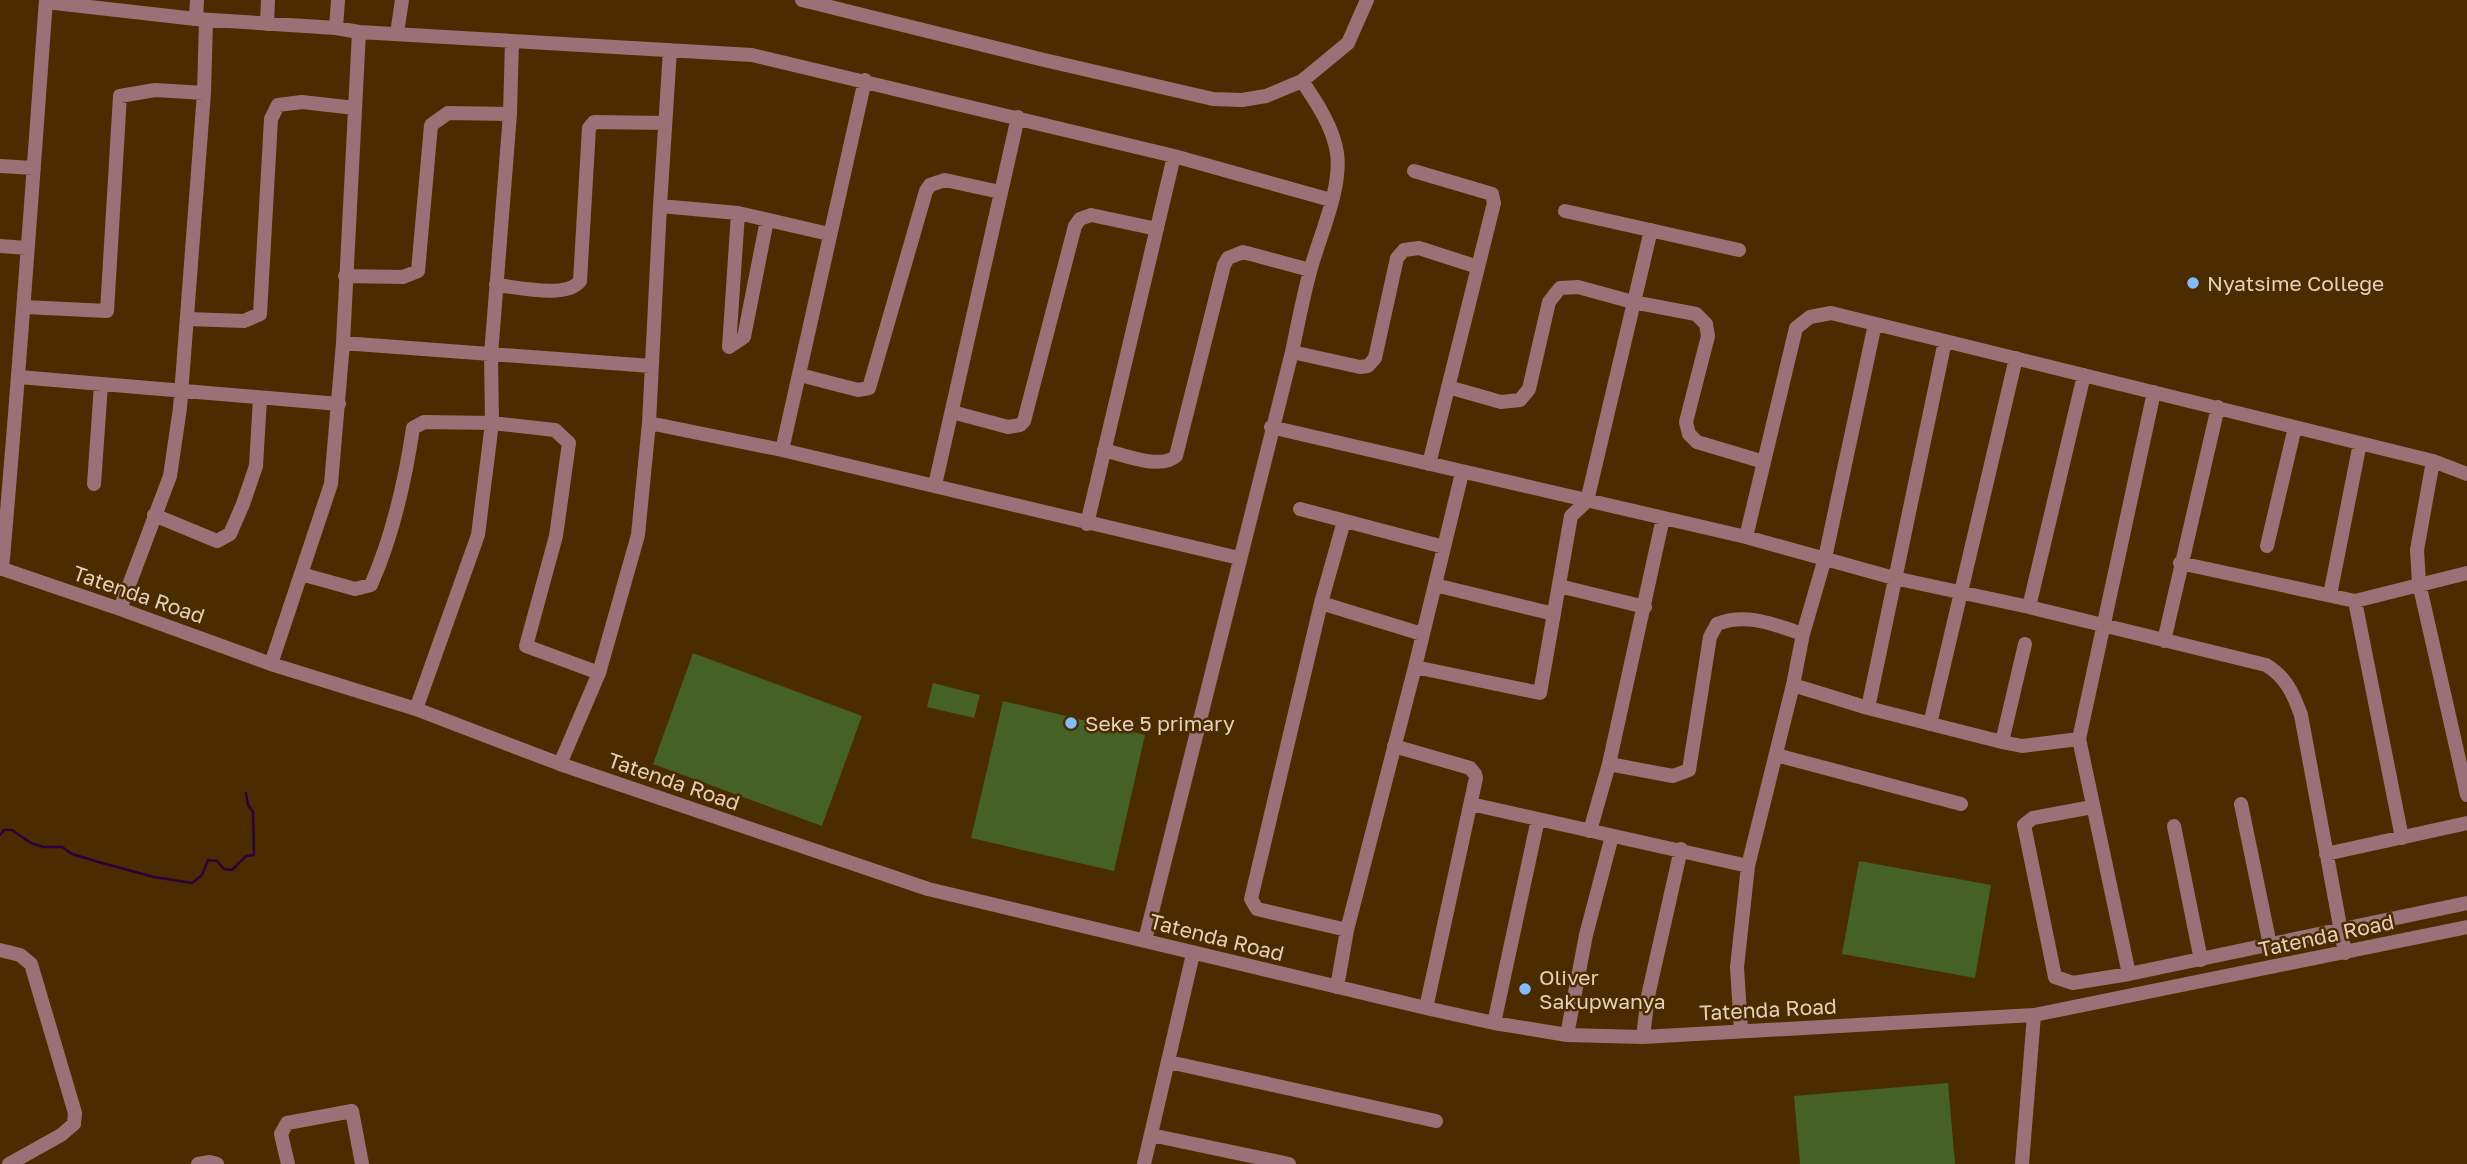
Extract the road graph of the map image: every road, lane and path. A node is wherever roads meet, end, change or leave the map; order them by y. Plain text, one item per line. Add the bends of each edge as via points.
1 (197, 0) edge
2 (268, 0) edge
3 (338, 0) edge
4 (402, 0) edge
5 (802, 0) edge
6 (1367, 0) edge
7 (46, 1) edge
8 (124, 6) edge
9 (201, 19) junction
10 (267, 24) junction
11 (336, 29) junction
12 (359, 33) junction
13 (397, 33) junction
14 (512, 41) junction
15 (670, 50) junction
16 (865, 80) junction
17 (1302, 82) junction
18 (204, 93) junction
19 (355, 108) junction
20 (510, 114) junction
21 (1018, 117) junction
22 (664, 123) junction
23 (1174, 156) junction
24 (0, 166) edge
25 (34, 167) junction
26 (1414, 171) dead end
27 (1000, 192) junction
28 (1331, 200) junction
29 (660, 206) junction
30 (1565, 211) dead end
31 (738, 213) junction
32 (767, 220) junction
33 (1157, 229) junction
34 (1651, 230) junction
35 (829, 234) junction
36 (0, 246) edge
37 (27, 248) junction
38 (1739, 250) dead end
39 (1478, 267) junction
40 (1310, 270) junction
41 (345, 276) junction
42 (496, 285) junction
43 (1633, 302) junction
44 (25, 307) junction
45 (188, 318) junction
46 (1875, 324) junction
47 (1945, 341) junction
48 (343, 342) junction
49 (1292, 352) junction
50 (491, 355) junction
51 (2016, 358) junction
52 (651, 366) junction
53 (800, 375) junction
54 (2084, 375) junction
55 (19, 377) junction
56 (101, 385) junction
57 (1448, 387) junction
58 (181, 390) junction
59 (2154, 393) junction
60 (260, 398) junction
61 (339, 404) junction
62 (2218, 407) junction
63 (952, 412) junction
64 (492, 423) junction
65 (649, 424) junction
66 (1272, 427) junction
67 (2295, 427) junction
68 (2360, 443) junction
69 (782, 450) junction
70 (1104, 450) junction
71 (2432, 461) junction
72 (1764, 463) junction
73 (1429, 464) junction
74 (1462, 472) junction
75 (2467, 474) edge
76 (93, 484) dead end
77 (935, 485) junction
78 (1587, 500) junction
79 (1300, 509) dead end
80 (154, 515) junction
81 (1663, 518) junction
82 (1344, 521) junction
83 (1087, 524) junction
84 (1746, 537) junction
85 (2267, 546) dead end
86 (1444, 547) junction
87 (1239, 558) junction
88 (1825, 558) junction
89 (2180, 563) junction
90 (1, 569) edge
91 (2467, 572) edge
92 (301, 573) junction
93 (1894, 578) junction
94 (2419, 583) junction
95 (1435, 585) junction
96 (1559, 586) junction
97 (1960, 593) junction
98 (2330, 595) junction
99 (2355, 601) junction
100 (1321, 603) junction
101 (1645, 607) junction
102 (2029, 607) junction
103 (120, 609) junction
104 (1554, 614) junction
105 (2103, 626) junction
106 (1422, 634) junction
107 (1803, 634) junction
108 (2164, 641) junction
109 (2025, 644) dead end
110 (271, 664) junction
111 (1415, 667) junction
112 (599, 673) junction
113 (1793, 685) junction
114 (1868, 708) junction
115 (416, 709) junction
116 (1930, 724) junction
117 (2079, 739) junction
118 (2002, 742) junction
119 (1394, 746) junction
120 (1776, 755) junction
121 (560, 764) junction
122 (1609, 764) junction
123 (2467, 796) edge
124 (1471, 804) junction
125 (1961, 804) dead end
126 (2241, 804) dead end
127 (2092, 807) junction
128 (1538, 819) junction
129 (2467, 823) edge
130 (2174, 827) dead end
131 (1590, 831) junction
132 (1612, 836) junction
133 (2402, 838) junction
134 (1681, 849) junction
135 (2326, 854) junction
136 (1748, 866) junction
137 (2467, 903) edge
138 (2467, 927) edge
139 (1347, 930) junction
140 (2341, 930) junction
141 (1145, 940) junction
142 (2270, 945) junction
143 (0, 950) edge
144 (2345, 953) junction
145 (1193, 954) junction
146 (2200, 960) junction
147 (2129, 974) junction
148 (1338, 987) junction
149 (1426, 1008) junction
150 (2035, 1015) junction
151 (1494, 1023) junction
152 (1741, 1031) junction
153 (1567, 1035) junction
154 (1643, 1038) junction
155 (1169, 1062) junction
156 (1436, 1121) dead end
157 (1151, 1135) junction
158 (9, 1164) edge
159 (198, 1164) edge
160 (217, 1164) edge
161 (288, 1164) edge
162 (362, 1164) edge
163 (1144, 1164) edge
164 (1289, 1164) edge
165 (2022, 1164) edge

1 - 9 street
2 - 10 street
3 - 11 street
4 - 13 street
5 - 17 street via 1213,99 1266,96
6 - 17 street via 1348,43
7 - 8 street
7 - 25 street
8 - 9 street
9 - 10 street
9 - 18 street
10 - 11 street
11 - 12 street
12 - 13 street
12 - 19 street
13 - 14 street
14 - 15 street
14 - 20 street
15 - 16 street via 752,55
15 - 22 street
16 - 21 street
16 - 35 street
17 - 28 street via 1319,106 1337,154
18 - 44 street via 155,90 120,96 107,311
18 - 45 street
19 - 41 street
19 - 45 street via 302,102 278,105 271,119 260,314 244,321
20 - 41 street via 448,113 431,125 418,271 402,277
20 - 42 street
21 - 23 street
21 - 27 street
22 - 29 street
22 - 42 street via 594,122 589,128 576,287 560,291
23 - 28 street
23 - 33 street
24 - 25 street
25 - 37 street
26 - 39 street via 1492,194 1494,203
27 - 53 street via 945,180 930,184 869,388 858,390
27 - 63 street
28 - 40 street
29 - 31 street
29 - 52 street
30 - 34 street
31 - 32 street
31 - 32 street via 729,347 744,337
32 - 35 street
33 - 63 street via 1091,215 1080,219 1074,226 1024,421 1008,427
33 - 70 street
34 - 38 street
34 - 43 street
35 - 53 street
36 - 37 street
37 - 44 street
39 - 49 street via 1419,248 1404,250 1397,258 1376,358 1368,366
39 - 57 street
40 - 49 street
40 - 70 street via 1243,252 1228,258 1176,456 1159,463
41 - 48 street
42 - 50 street
43 - 57 street via 1578,287 1560,288 1549,302 1529,389 1520,400 1501,402
43 - 72 street via 1696,314 1706,324 1708,336 1686,422 1689,434 1697,442
43 - 78 street
44 - 55 street
45 - 58 street
46 - 47 street
46 - 72 street via 1831,313 1810,317 1796,328
46 - 88 street
47 - 51 street
47 - 93 street
48 - 50 street
48 - 61 street
49 - 66 street
50 - 52 street
50 - 64 street
51 - 54 street
51 - 97 street
52 - 65 street
53 - 69 street
54 - 59 street
54 - 102 street
55 - 56 street
55 - 90 street
56 - 58 street
56 - 76 street
57 - 73 street
58 - 60 street
58 - 80 street via 170,476
59 - 62 street
59 - 105 street
60 - 61 street
60 - 80 street via 256,466 230,534 216,541
61 - 92 street via 331,484
62 - 67 street
62 - 89 street
63 - 77 street
64 - 92 street via 424,422 413,428 406,478 383,558 370,585 355,589
64 - 112 street via 555,430 569,443 556,536 526,646
64 - 115 street via 478,535
65 - 69 street
65 - 112 street via 638,535
66 - 73 street
66 - 87 street
67 - 68 street
67 - 85 street
68 - 71 street
68 - 98 street
69 - 77 street
70 - 83 street
71 - 75 street
71 - 94 street via 2417,550
72 - 84 street
73 - 74 street
74 - 78 street
74 - 86 street
77 - 83 street
78 - 81 street
78 - 96 street via 1571,516
79 - 82 street
80 - 103 street
81 - 84 street
81 - 101 street
82 - 86 street
82 - 100 street
83 - 87 street
84 - 88 street
86 - 95 street
87 - 141 street
88 - 93 street
88 - 107 street
89 - 98 street
89 - 108 street
90 - 103 street, Tatenda Road
91 - 94 street
92 - 110 street
93 - 97 street
93 - 114 street
94 - 99 street
94 - 123 street
95 - 104 street
95 - 106 street
96 - 101 street
96 - 104 street
97 - 102 street
97 - 116 street
98 - 99 street
99 - 133 street
100 - 106 street
100 - 139 street via 1251,899 1257,909
101 - 122 street
102 - 105 street
103 - 110 street, Tatenda Road
104 - 111 street via 1539,693
105 - 108 street
105 - 117 street
106 - 111 street
107 - 113 street
107 - 122 street via 1754,619 1730,618 1717,624 1710,637 1689,770 1673,776
108 - 135 street via 2266,665 2281,674 2301,715
109 - 118 street
110 - 115 street, Tatenda Road
111 - 119 street
112 - 121 street
113 - 114 street
113 - 120 street
114 - 116 street
115 - 121 street, Tatenda Road
116 - 118 street
117 - 118 street via 2022,746
117 - 127 street
119 - 124 street via 1473,770
119 - 139 street
120 - 125 street
120 - 136 street
121 - 141 street, Tatenda Road via 928,890
122 - 131 street
124 - 128 street
124 - 149 street
126 - 142 street
127 - 147 street
127 - 147 street via 2033,818 2024,825 2054,977 2073,983
128 - 131 street
128 - 151 street
129 - 133 street
130 - 146 street
131 - 132 street
132 - 134 street
132 - 153 street via 1586,935
133 - 135 street
134 - 136 street
134 - 154 street
135 - 140 street
136 - 152 street via 1737,968
137 - 140 street
138 - 144 street, Tatenda Road
139 - 148 street
140 - 142 street
140 - 144 street
141 - 145 street, Tatenda Road
142 - 146 street
143 - 158 street via 32,964 75,1113 74,1124 61,1135
144 - 150 street, Tatenda Road
145 - 148 street, Tatenda Road
145 - 155 street
146 - 147 street
148 - 149 street, Tatenda Road
149 - 151 street, Tatenda Road
150 - 152 street, Tatenda Road
150 - 165 street
151 - 153 street, Tatenda Road
152 - 154 street, Tatenda Road
153 - 154 street, Tatenda Road
155 - 156 street
155 - 157 street
157 - 163 street
157 - 164 street
159 - 160 street
161 - 162 street via 281,1134 287,1123 352,1111

